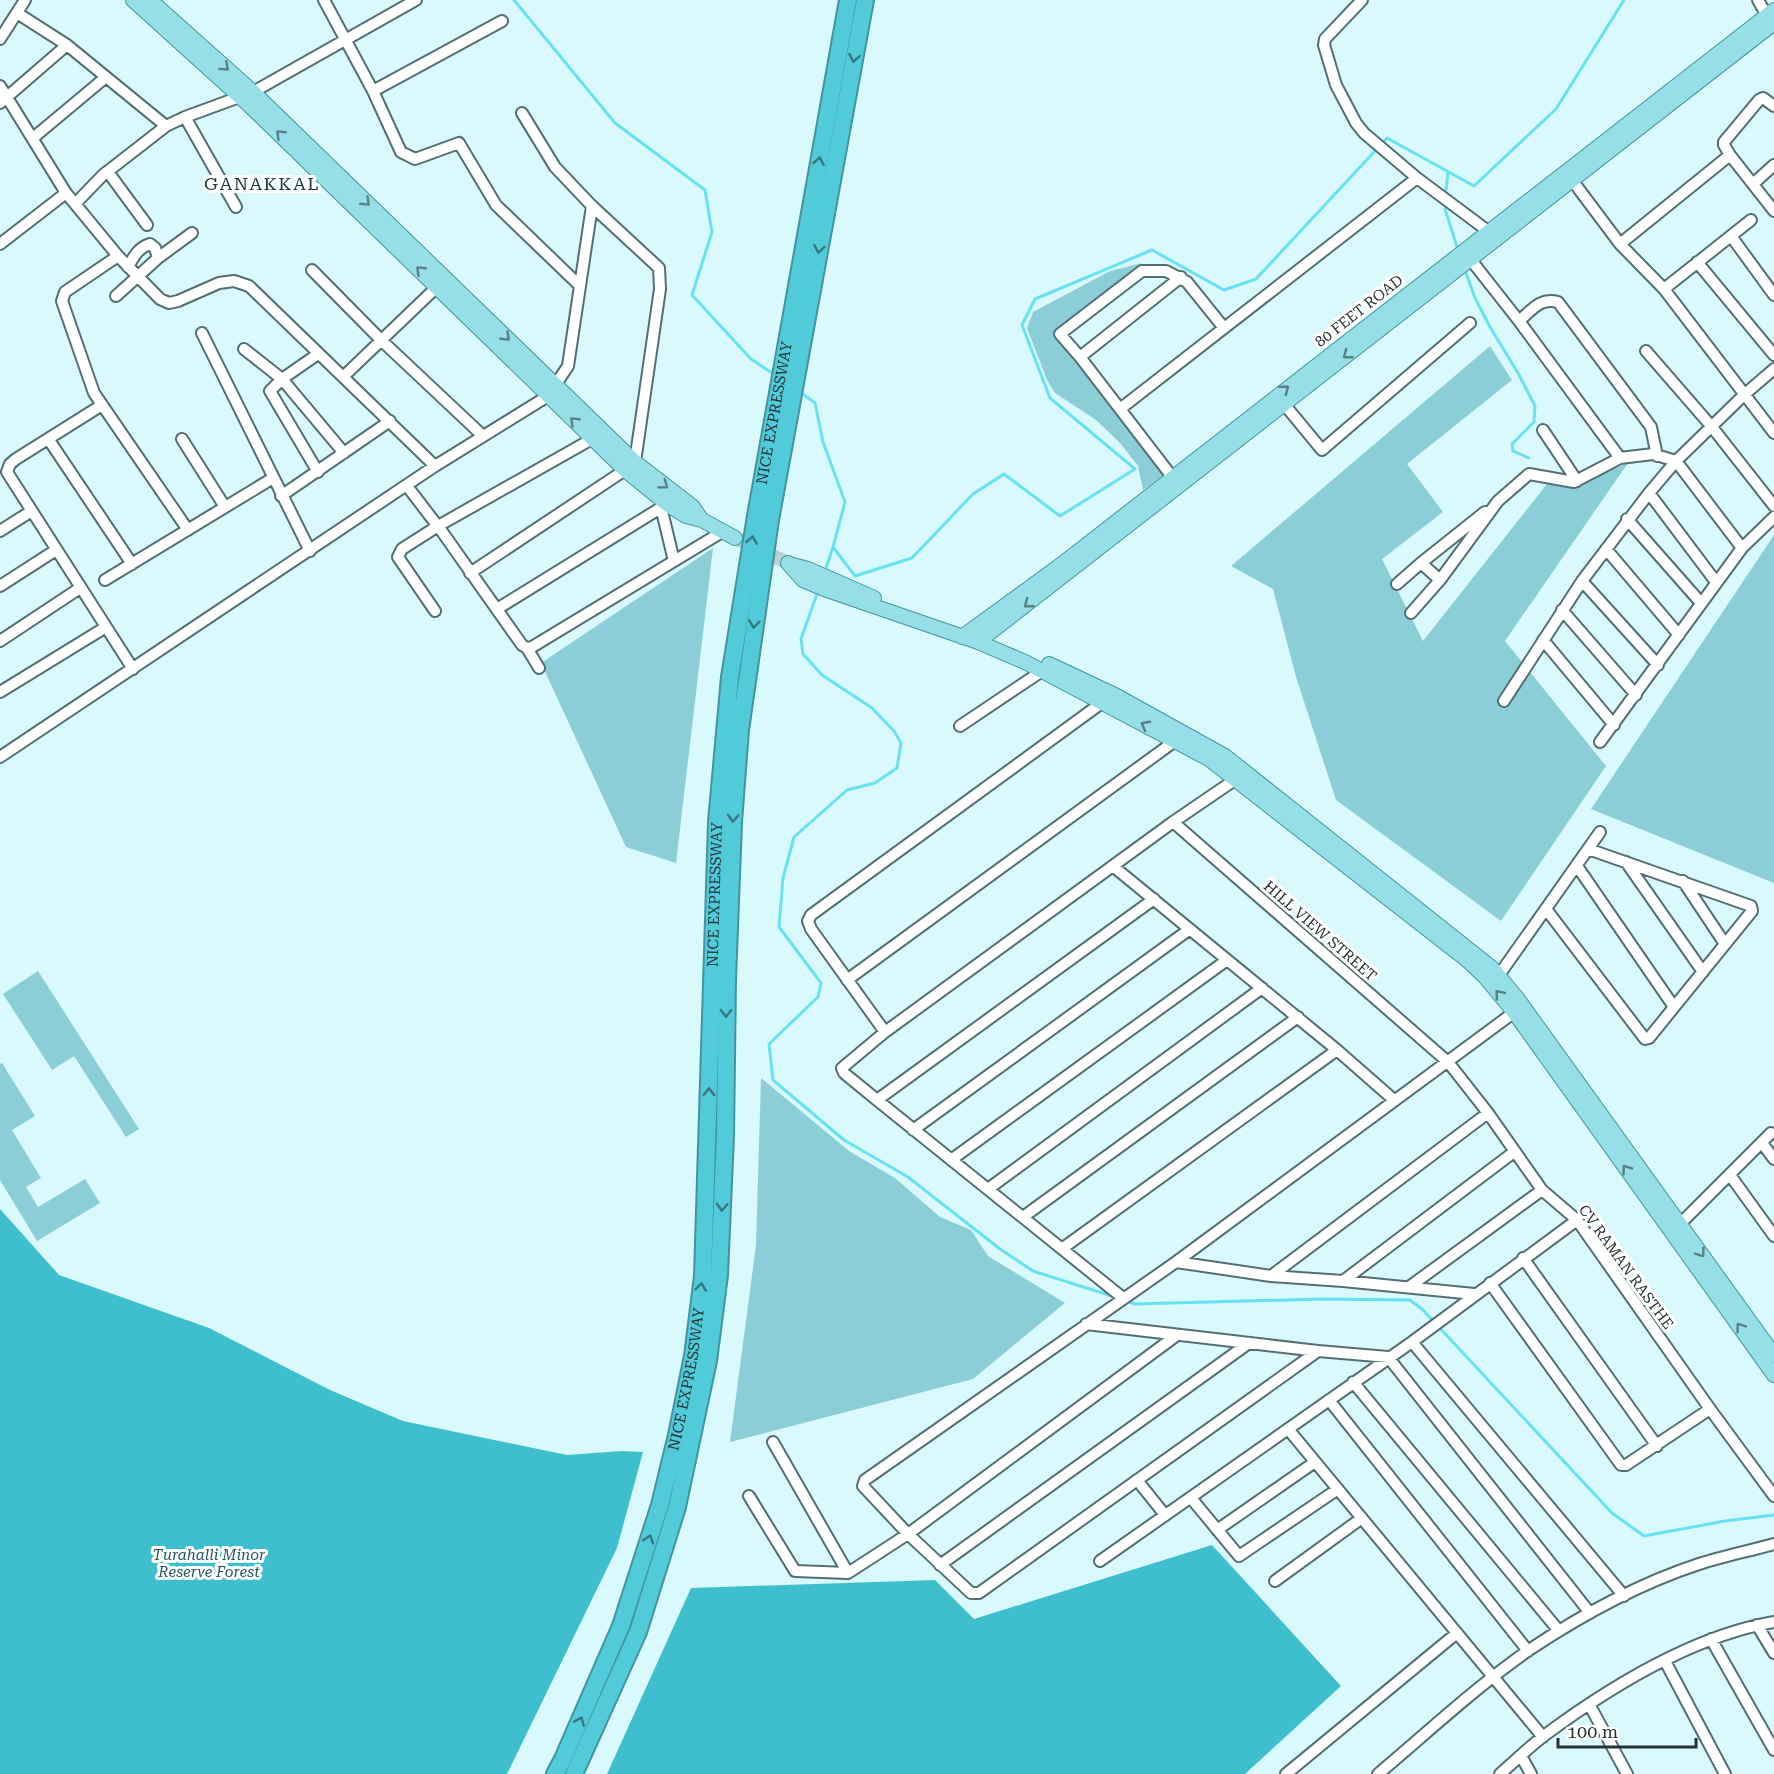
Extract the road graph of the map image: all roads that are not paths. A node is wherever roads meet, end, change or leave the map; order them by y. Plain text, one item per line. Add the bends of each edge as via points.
1 (24, 0) edge
2 (133, 0) edge
3 (150, 0) edge
4 (324, 0) edge
5 (416, 0) edge
6 (848, 0) edge
7 (865, 0) edge
8 (1362, 0) edge
9 (1758, 0) edge
10 (399, 5) edge
11 (17, 13) junction
12 (1772, 18) edge
13 (502, 21) dead end
14 (0, 39) edge
15 (344, 40) junction
16 (67, 45) junction
17 (106, 77) junction
18 (0, 86) edge
19 (373, 91) junction
20 (247, 95) junction
21 (4, 100) edge
22 (1774, 106) edge
23 (522, 113) dead end
24 (185, 117) junction
25 (166, 126) junction
26 (33, 138) junction
27 (1730, 155) junction
28 (1774, 165) edge
29 (108, 172) junction
30 (1569, 176) junction
31 (1417, 178) junction
32 (1753, 184) junction
33 (66, 193) junction
34 (75, 204) junction
35 (592, 206) junction
36 (236, 207) dead end
37 (1774, 212) edge
38 (1751, 220) dead end
39 (147, 225) dead end
40 (1488, 231) junction
41 (192, 234) dead end
42 (1731, 236) junction
43 (0, 244) edge
44 (1620, 244) junction
45 (1467, 255) junction
46 (118, 256) junction
47 (158, 258) junction
48 (1697, 262) junction
49 (128, 267) junction
50 (312, 270) dead end
51 (137, 276) junction
52 (1181, 277) junction
53 (441, 283) junction
54 (579, 285) junction
55 (1664, 289) junction
56 (1774, 295) edge
57 (116, 296) dead end
58 (1519, 321) junction
59 (1470, 323) dead end
60 (1224, 328) junction
61 (202, 333) dead end
62 (381, 340) junction
63 (244, 349) dead end
64 (1646, 351) dead end
65 (318, 354) junction
66 (1774, 356) edge
67 (1080, 357) junction
68 (791, 366) junction
69 (1774, 369) edge
70 (344, 376) junction
71 (282, 379) junction
72 (552, 390) junction
73 (1745, 393) junction
74 (1284, 404) junction
75 (102, 405) junction
76 (1120, 409) junction
77 (390, 421) junction
78 (1712, 427) junction
79 (1543, 430) dead end
80 (1774, 433) edge
81 (483, 436) junction
82 (182, 439) dead end
83 (592, 439) junction
84 (49, 440) junction
85 (344, 453) junction
86 (1657, 456) junction
87 (1620, 458) junction
88 (1676, 461) junction
89 (435, 466) junction
90 (630, 466) junction
91 (318, 472) junction
92 (3, 475) edge
93 (273, 478) junction
94 (1173, 478) junction
95 (1577, 482) junction
96 (407, 486) junction
97 (1648, 493) junction
98 (281, 496) junction
99 (1498, 501) junction
100 (664, 506) junction
101 (1774, 506) edge
102 (225, 507) junction
103 (30, 512) junction
104 (1774, 517) edge
105 (1627, 519) junction
106 (702, 520) junction
107 (438, 526) junction
108 (188, 530) junction
109 (0, 531) edge
110 (722, 532) junction
111 (735, 538) tunnel mouth
112 (1742, 548) junction
113 (1606, 549) junction
114 (56, 550) junction
115 (310, 551) junction
116 (674, 561) junction
117 (1421, 563) junction
118 (132, 564) junction
119 (470, 573) junction
120 (806, 574) dead end
121 (105, 580) dead end
122 (1440, 580) junction
123 (1582, 581) junction
124 (1716, 582) junction
125 (1397, 584) dead end
126 (0, 586) edge
127 (80, 588) junction
128 (1701, 603) junction
129 (497, 609) junction
130 (1562, 610) junction
131 (435, 611) dead end
132 (1411, 614) dead end
133 (106, 627) junction
134 (1679, 635) junction
135 (974, 637) junction
136 (1543, 640) junction
137 (0, 641) edge
138 (527, 648) junction
139 (1658, 666) junction
140 (539, 668) dead end
141 (133, 669) junction
142 (1042, 671) junction
143 (0, 692) edge
144 (1636, 695) junction
145 (1504, 701) dead end
146 (1102, 702) junction
147 (1614, 725) junction
148 (960, 726) dead end
149 (1175, 741) junction
150 (1600, 742) dead end
151 (0, 757) edge
152 (1241, 776) junction
153 (1173, 822) junction
154 (1600, 832) dead end
155 (1588, 849) junction
156 (1626, 862) junction
157 (1577, 866) junction
158 (1114, 867) junction
159 (1683, 881) junction
160 (1154, 899) junction
161 (1546, 909) junction
162 (1190, 929) junction
163 (1725, 944) junction
164 (1227, 960) junction
165 (1703, 972) junction
166 (1498, 975) junction
167 (847, 980) junction
168 (1262, 988) junction
169 (1674, 1007) junction
170 (1518, 1009) junction
171 (1298, 1017) junction
172 (885, 1032) junction
173 (1337, 1050) junction
174 (1448, 1062) junction
175 (877, 1100) junction
176 (1394, 1100) junction
177 (1488, 1113) junction
178 (913, 1130) junction
179 (1772, 1133) dead end
180 (1762, 1143) junction
181 (1514, 1152) junction
182 (1774, 1159) edge
183 (951, 1160) junction
184 (1730, 1175) junction
185 (988, 1189) junction
186 (1542, 1190) junction
187 (1023, 1217) junction
188 (1577, 1220) junction
189 (1676, 1228) junction
190 (1774, 1236) edge
191 (1063, 1248) junction
192 (1523, 1258) junction
193 (1176, 1262) junction
194 (1271, 1276) junction
195 (1343, 1281) junction
196 (1490, 1282) junction
197 (1409, 1287) junction
198 (1474, 1294) junction
199 (1123, 1298) junction
200 (1086, 1324) junction
201 (1177, 1335) junction
202 (1412, 1342) junction
203 (1249, 1343) junction
204 (1318, 1351) junction
205 (1774, 1355) edge
206 (1388, 1357) junction
207 (1774, 1375) edge
208 (1353, 1382) junction
209 (1329, 1400) junction
210 (1710, 1409) junction
211 (1288, 1429) junction
212 (773, 1442) dead end
213 (1657, 1446) junction
214 (1315, 1462) junction
215 (1137, 1480) junction
216 (1338, 1489) junction
217 (749, 1496) dead end
218 (1774, 1496) edge
219 (1191, 1498) junction
220 (1165, 1515) junction
221 (1362, 1518) junction
222 (1217, 1530) junction
223 (908, 1534) junction
224 (1774, 1544) edge
225 (1100, 1561) dead end
226 (940, 1565) junction
227 (848, 1573) junction
228 (1275, 1581) dead end
229 (1624, 1596) junction
230 (1590, 1613) junction
231 (1774, 1622) edge
232 (1757, 1625) junction
233 (1559, 1631) junction
234 (1457, 1633) junction
235 (1711, 1640) junction
236 (1528, 1651) junction
237 (1774, 1653) edge
238 (1665, 1660) junction
239 (1493, 1677) junction
240 (1589, 1704) junction
241 (1543, 1737) junction
242 (1774, 1750) edge
243 (1521, 1756) junction
244 (555, 1774) edge
245 (574, 1774) edge
246 (1286, 1774) edge
247 (1378, 1774) edge
248 (1500, 1774) edge
249 (1531, 1774) edge
250 (1627, 1774) edge
251 (1725, 1774) edge

1 - 11 street
2 - 20 main road
3 -> 20 main road
4 - 15 street
5 - 10 street
68 -> 6 highway, NICE EXPRESSWAY
7 -> 68 highway, NICE EXPRESSWAY
8 - 31 street via 1326,36 1324,45 1336,85 1356,123
9 - 12 street
10 - 15 street
11 - 14 street
11 - 16 street
12 - 30 main road, 80 FEET ROAD
13 - 19 street
15 - 19 street
15 - 20 street
16 - 17 street
16 - 21 street
17 - 25 street
17 - 26 street
18 - 21 street
19 - 54 street via 401,152 415,159 459,143 496,205
20 - 24 street
20 - 53 main road
21 - 26 street
22 - 27 street via 1763,98 1759,100 1724,142
23 - 35 street via 555,167
24 - 25 street
24 - 36 street
25 - 29 street
26 - 33 street
27 - 32 street
27 - 44 street
28 - 32 street
29 - 34 street
29 - 39 street
30 - 40 main road, 80 FEET ROAD
30 - 44 street
30 - 45 main road, 80 FEET ROAD
31 - 40 street
31 - 60 street
32 - 37 street
33 - 34 street
33 - 43 street
34 - 46 street
35 - 54 street
35 - 90 street via 659,268 660,289
38 - 42 street
40 - 45 main road, 80 FEET ROAD
41 - 47 street
42 - 48 street
42 - 56 street
44 - 55 street
45 - 58 street
45 -> 74 main road, 80 FEET ROAD
94 -> 45 main road, 80 FEET ROAD
46 - 49 street
46 - 75 street via 62,296 88,378
47 - 49 street via 150,244 137,251
47 - 51 street
48 - 55 street
48 - 66 street
49 - 51 street
50 - 62 street
51 - 57 street
51 - 65 street via 169,303 219,283 234,281 249,286
52 - 60 street
52 - 67 street
52 - 67 street via 1162,270 1142,272 1060,334
53 - 62 street
53 - 72 main road
54 - 72 street via 568,366
55 - 73 street
58 - 86 street via 1542,302 1558,302 1651,428
58 - 87 street
59 - 74 street via 1322,450
60 - 76 street
61 - 93 street
62 - 70 street
62 - 81 street
63 - 71 street
64 - 78 street
65 - 70 street
65 - 71 street
67 - 76 street
244 -> 68 highway, NICE EXPRESSWAY via 621,1626 660,1505 693,1356 703,1276 716,833 730,677 779,389
68 -> 245 highway, NICE EXPRESSWAY via 793,401 763,566 740,730 732,833 719,1263 708,1361 677,1507 638,1632
69 - 73 street
70 - 77 street
71 - 85 street
71 - 91 street via 271,388 271,395
72 - 81 street
83 -> 72 main road
72 - 90 main road
73 - 78 street
73 - 80 street
74 -> 135 main road, 80 FEET ROAD
75 - 84 street
75 - 108 street
76 - 94 street
77 - 85 street
77 - 89 street
78 - 88 street
78 - 101 street
79 - 95 street
81 - 89 street
82 - 102 street
83 - 90 main road
83 - 107 street
84 - 92 street via 16,459
84 - 118 street
85 - 91 street
86 - 87 street
86 - 88 street
87 - 95 street
88 - 97 street
88 - 112 street
89 - 96 street
90 - 100 main road
90 -> 106 main road via 692,506
90 - 119 street
91 - 98 street
92 - 103 street
93 - 98 street
93 - 102 street
94 - 135 main road, 80 FEET ROAD
95 - 99 street via 1529,474
96 - 107 street
96 - 115 street
97 - 105 street
97 - 124 street
98 - 115 street
99 - 117 street
99 - 122 street
100 - 106 main road
100 - 116 street
100 - 129 street
102 - 108 street
103 - 109 street
103 - 114 street
104 - 112 street
105 - 113 street
105 - 128 street
106 - 110 main road
107 - 119 street
107 - 131 street via 402,549 398,556
108 - 118 street
110 - 111 main road
110 - 116 street
112 - 124 street
113 - 123 street
113 - 134 street
114 - 126 street
114 - 127 street
115 - 141 street
116 - 138 street
117 - 122 street
117 - 125 street
118 - 121 street
119 - 129 street
120 - 135 main road
122 - 132 street
123 - 130 street
123 - 139 street
124 - 128 street
127 - 133 street
127 - 137 street
128 - 134 street
129 - 138 street
130 - 136 street
130 - 144 street
133 - 141 street
133 - 143 street
134 - 139 street
135 - 142 main road
135 - 152 main road via 1115,695 1215,750
136 - 145 street
136 - 147 street
138 - 140 street
139 - 144 street
141 - 151 street
142 - 146 main road
142 - 148 street
144 - 147 street
149 -> 146 main road
146 - 167 street via 811,915 810,927
147 - 150 street
149 - 152 main road
149 - 167 street
152 - 153 street
152 - 166 main road
170 -> 152 main road via 1467,960
153 - 158 street
153 - 174 street, HILL VIEW STREET
154 - 155 street
155 - 156 street
155 - 157 street
156 - 159 street
156 - 165 street
157 - 161 street
157 - 169 street
158 - 160 street
158 - 172 street
159 - 163 street
159 - 163 street via 1752,907
160 - 162 street
160 - 175 street
161 - 166 street
161 - 169 street via 1644,1039
162 - 164 street
162 - 178 street
163 - 165 street
164 - 168 street
164 - 183 street
165 - 169 street
166 - 170 main road
167 - 172 street
168 - 171 street
168 - 185 street
170 - 174 street
170 - 189 main road
171 - 173 street
171 - 187 street
172 - 175 street via 842,1068
173 - 176 street
173 - 191 street
174 - 176 street
174 - 177 street, CV RAMAN RASTHE
175 - 178 street
176 - 193 street
177 - 181 street, CV RAMAN RASTHE
177 - 194 street
178 - 183 street
179 - 180 street
180 - 182 street
180 - 184 street
181 - 186 street, CV RAMAN RASTHE
181 - 195 street
183 - 185 street
184 - 189 street
184 - 190 street
185 - 187 street
186 - 188 street, CV RAMAN RASTHE
186 - 197 street
187 - 191 street
188 - 192 street
188 - 210 street, CV RAMAN RASTHE
189 -> 205 main road
207 -> 189 main road
191 - 199 street
192 - 196 street
192 - 213 street
193 - 194 street
193 - 199 street
194 - 195 street
195 - 197 street
196 - 198 street
196 - 213 street via 1619,1464 1626,1465
197 - 198 street
198 - 202 street
199 - 200 street
200 - 201 street
200 - 223 street via 865,1480 864,1488
201 - 203 street
201 - 223 street
202 - 206 street
202 - 229 street
203 - 204 street
203 - 226 street
204 - 206 street
204 - 215 street
206 - 208 street
206 - 230 street
208 - 209 street
208 - 233 street
209 - 211 street
209 - 236 street
210 - 213 street
210 - 218 street, CV RAMAN RASTHE
211 - 214 street
211 - 219 street
212 - 227 street
214 - 216 street
214 - 222 street
215 - 220 street
215 - 226 street via 979,1593 971,1593
216 - 221 street
216 - 222 street via 1239,1556
217 - 227 street via 795,1571
219 - 220 street
219 - 222 street
220 - 225 street
221 - 228 street
221 - 234 street
223 - 226 street
223 - 227 street
224 - 229 street via 1699,1564
229 - 230 street
230 - 233 street
231 - 232 street
232 - 235 street
232 - 237 street
233 - 236 street
234 - 239 street
234 - 246 street
235 - 238 street
235 - 242 street
236 - 239 street
238 - 240 street
238 - 251 street
239 - 241 street
239 - 247 street
240 - 241 street
240 - 250 street
241 - 243 street
243 - 248 street
243 - 249 street

